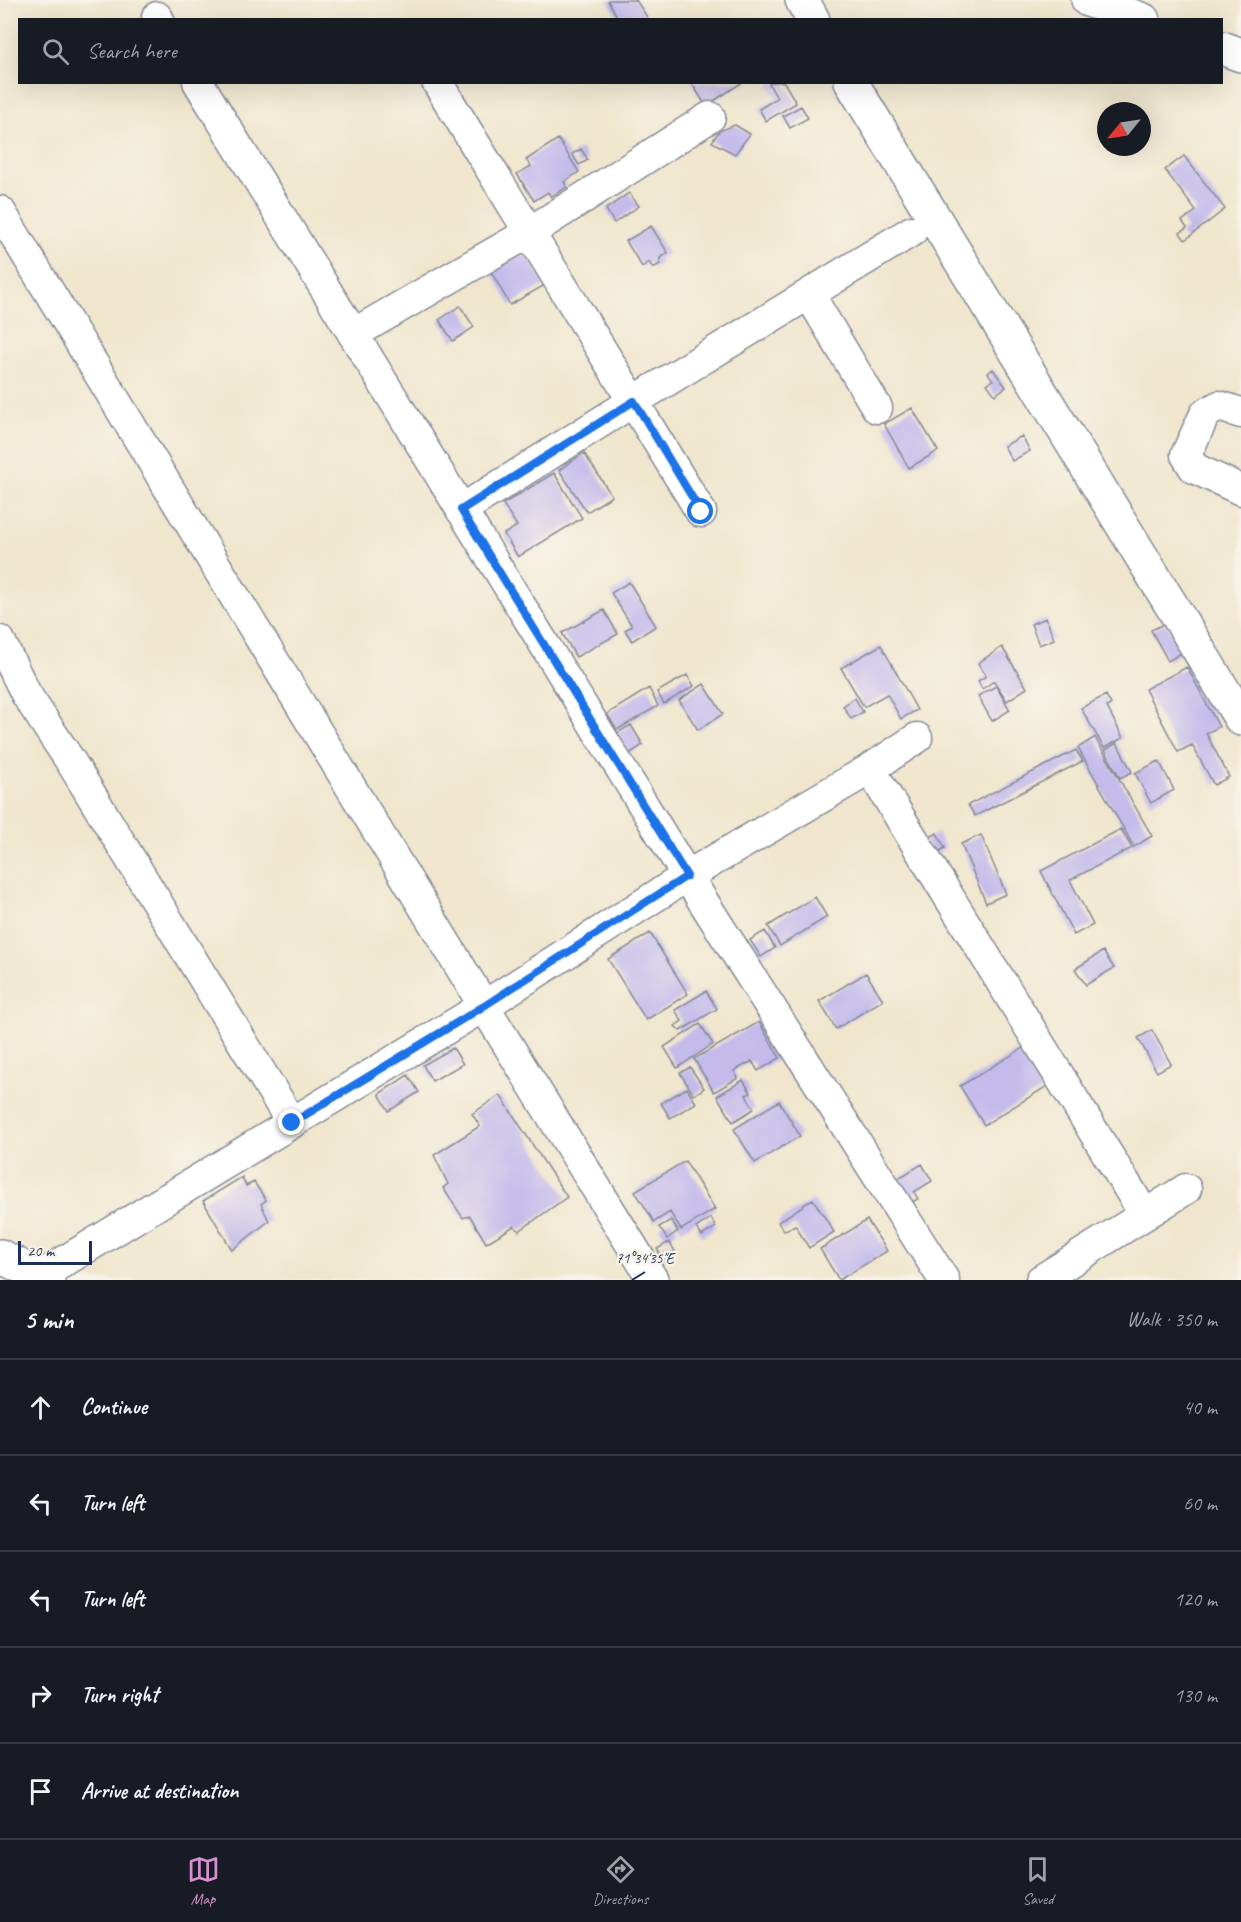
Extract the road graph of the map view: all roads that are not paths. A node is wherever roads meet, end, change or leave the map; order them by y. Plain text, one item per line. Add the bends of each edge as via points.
1 (802, 0) edge
2 (1088, 0) edge
3 (812, 18) edge
4 (1138, 18) edge
5 (1223, 49) edge
6 (1241, 55) edge
7 (199, 84) edge
8 (438, 84) edge
9 (852, 84) edge
10 (710, 117) dead end
11 (0, 211) edge
12 (912, 231) dead end
13 (530, 232) junction
14 (809, 294) junction
15 (353, 334) junction
16 (634, 401) junction
17 (878, 408) dead end
18 (1241, 413) edge
19 (1241, 490) edge
20 (461, 510) junction
21 (701, 512) dead end
22 (0, 641) edge
23 (1241, 719) edge
24 (917, 738) dead end
25 (870, 769) junction
26 (687, 876) junction
27 (484, 1006) junction
28 (292, 1123) junction
29 (1186, 1189) dead end
30 (1144, 1215) junction
31 (0, 1256) edge
32 (44, 1278) edge
33 (653, 1280) edge
34 (944, 1280) edge
35 (1041, 1280) edge

1 - 3 main road
2 - 4 main road
5 - 6 main road
7 - 15 street
8 - 13 street
9 - 23 main road
10 - 13 street
11 - 27 street
12 - 14 street
13 - 15 street
13 - 16 street
14 - 16 street
14 - 17 street
15 - 20 street
16 - 20 street
16 - 21 street
18 - 19 street via 1219,406 1205,414 1186,455 1194,468
20 - 26 street
22 - 28 street via 26,694
24 - 25 street
25 - 26 street
25 - 30 street
26 - 27 street
26 - 34 street
27 - 28 street
27 - 33 street
28 - 32 street
29 - 30 street
30 - 35 street
31 - 32 main road

